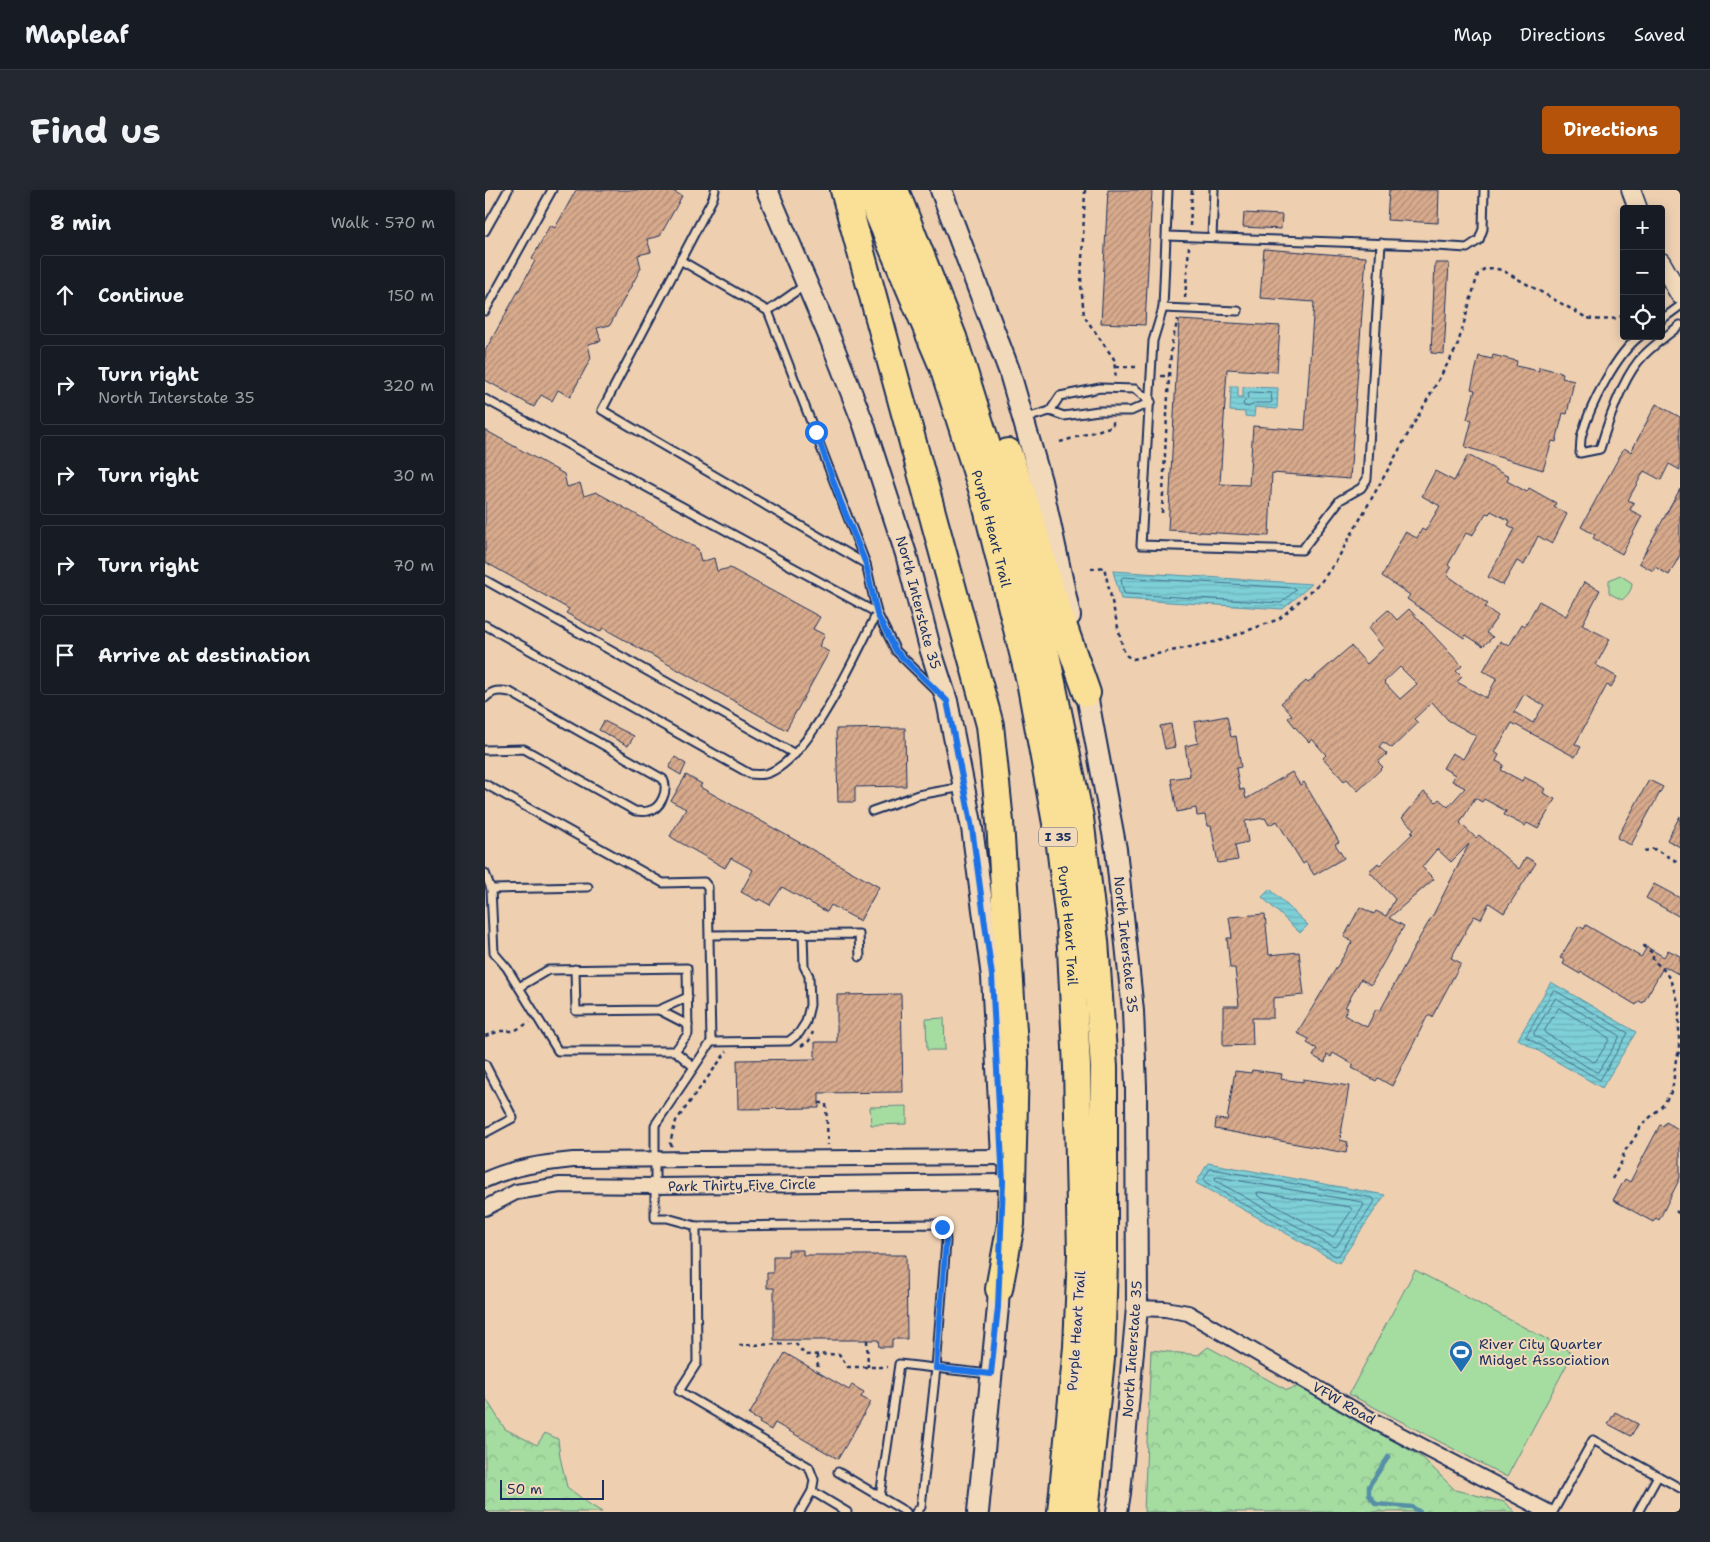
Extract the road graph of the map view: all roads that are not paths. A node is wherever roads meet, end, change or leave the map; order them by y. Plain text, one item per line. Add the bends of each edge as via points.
1 (508, 190) edge
2 (552, 190) edge
3 (715, 190) edge
4 (767, 190) edge
5 (844, 190) edge
6 (868, 190) edge
7 (895, 190) edge
8 (910, 190) edge
9 (941, 190) edge
10 (1168, 190) edge
11 (1214, 190) edge
12 (1484, 190) edge
13 (1631, 190) edge
14 (1637, 205) edge
15 (485, 231) edge
16 (1167, 236) junction
17 (1212, 238) junction
18 (1381, 243) junction
19 (680, 260) junction
20 (1665, 269) edge
21 (807, 284) junction
22 (1680, 295) edge
23 (1680, 306) edge
24 (1163, 308) junction
25 (485, 311) edge
26 (768, 311) junction
27 (1239, 311) dead end
28 (1665, 317) edge
29 (1680, 325) edge
30 (1665, 338) edge
31 (1635, 340) edge
32 (1662, 340) edge
33 (485, 398) edge
34 (1151, 402) junction
35 (1050, 411) junction
36 (1023, 418) junction
37 (866, 564) junction
38 (485, 580) edge
39 (877, 614) junction
40 (485, 625) edge
41 (1087, 694) junction
42 (485, 698) edge
43 (947, 701) junction
44 (485, 750) edge
45 (795, 754) junction
46 (485, 784) edge
47 (964, 787) junction
48 (872, 811) dead end
49 (485, 873) edge
50 (588, 887) dead end
51 (491, 889) junction
52 (803, 934) junction
53 (710, 935) junction
54 (860, 957) dead end
55 (575, 969) junction
56 (519, 987) junction
57 (688, 997) junction
58 (659, 1010) junction
59 (688, 1025) junction
60 (711, 1042) junction
61 (675, 1050) junction
62 (485, 1064) edge
63 (694, 1067) junction
64 (485, 1132) edge
65 (1002, 1157) junction
66 (655, 1161) junction
67 (485, 1180) edge
68 (1003, 1182) junction
69 (655, 1186) junction
70 (485, 1208) edge
71 (696, 1226) junction
72 (999, 1289) junction
73 (1137, 1308) junction
74 (936, 1368) junction
75 (991, 1374) junction
76 (838, 1472) dead end
77 (1658, 1476) junction
78 (1680, 1488) edge
79 (812, 1491) junction
80 (881, 1497) junction
81 (800, 1512) edge
82 (847, 1512) edge
83 (906, 1512) edge
84 (916, 1512) edge
85 (978, 1512) edge
86 (1061, 1512) edge
87 (1085, 1512) edge
88 (1117, 1512) edge
89 (1548, 1512) edge
90 (1553, 1512) edge
91 (1638, 1512) edge

1 - 15 lane
2 - 25 lane
3 - 19 lane
4 - 21 main road, North Interstate 35
5 - 72 highway via 990,725 1000,822 1015,1063 1011,1224
6 - 86 highway, Purple Heart Trail / I 35 via 943,367 983,492 1030,681 1060,845 1070,930 1081,1254 1077,1347
7 - 87 highway, Purple Heart Trail / I 35 via 953,337 1034,596 1080,818 1095,941 1104,1067 1101,1359
8 - 41 highway via 985,382
9 - 36 main road, North Interstate 35 via 1009,370
10 - 16 lane
11 - 17 lane
12 - 18 lane via 1483,229 1479,240 1467,248
13 - 14 street
16 - 17 lane
16 - 24 lane
17 - 18 lane
18 - 34 lane via 1367,479 1361,488 1340,500 1302,550 1141,545
19 - 26 lane
19 - 37 lane via 602,410
20 - 22 street
21 - 26 lane
21 - 43 main road, North Interstate 35 via 864,426 906,554
23 - 28 lane
24 - 27 lane
24 - 34 lane via 1153,341
26 - 37 lane
29 - 30 lane
31 - 32 lane via 1615,364 1593,406 1581,435 1580,454 1600,449 1611,413 1630,375 1643,356
33 - 39 lane
34 - 35 lane via 1131,411 1065,416
34 - 35 lane via 1135,389 1100,388 1060,396
35 - 36 lane
36 - 41 main road, North Interstate 35 via 1041,481
37 - 39 lane
38 - 45 lane
39 - 43 lane via 896,651
39 - 45 lane via 833,700
40 - 45 lane via 749,774 766,774
41 - 73 main road, North Interstate 35 via 1116,849 1133,1012
42 - 44 lane via 491,692 510,692 663,779 666,791 657,807 635,811 524,749
43 - 47 main road, North Interstate 35
46 - 53 lane via 663,883 704,882 709,892
47 - 48 lane via 918,795
47 - 65 main road, North Interstate 35 via 992,976
49 - 51 lane
50 - 51 lane
51 - 56 lane via 493,953
52 - 53 lane
52 - 54 lane via 859,934
52 - 60 lane via 810,1006 799,1033 789,1041
53 - 60 lane
55 - 56 lane via 548,970
55 - 57 lane via 687,968
55 - 58 lane via 576,1011
56 - 61 lane via 559,1052
57 - 58 lane
57 - 59 lane
58 - 59 lane
59 - 61 lane via 688,1034
60 - 63 lane
61 - 63 lane
62 - 64 lane via 513,1118
63 - 66 lane via 655,1125
65 - 66 street, Park Thirty Five Circle
65 - 68 main road, North Interstate 35
66 - 67 street, Park Thirty Five Circle via 543,1163
66 - 69 lane
68 - 69 street, Park Thirty Five Circle
68 - 72 main road, North Interstate 35
69 - 70 street, Park Thirty Five Circle via 560,1185 516,1192
69 - 71 lane via 655,1218
71 - 74 lane via 936,1224 942,1227 946,1242
71 - 79 lane via 697,1363 679,1391 809,1467 815,1480
72 - 75 main road, North Interstate 35
73 - 88 main road, North Interstate 35
73 - 89 street, VFW Road via 1188,1313 1372,1420
74 - 75 lane
74 - 80 lane via 899,1364
74 - 84 lane via 921,1507
75 - 85 main road, North Interstate 35
76 - 80 lane
77 - 78 lane
77 - 90 lane via 1593,1440
77 - 91 lane
79 - 81 lane
79 - 82 lane
80 - 83 lane

